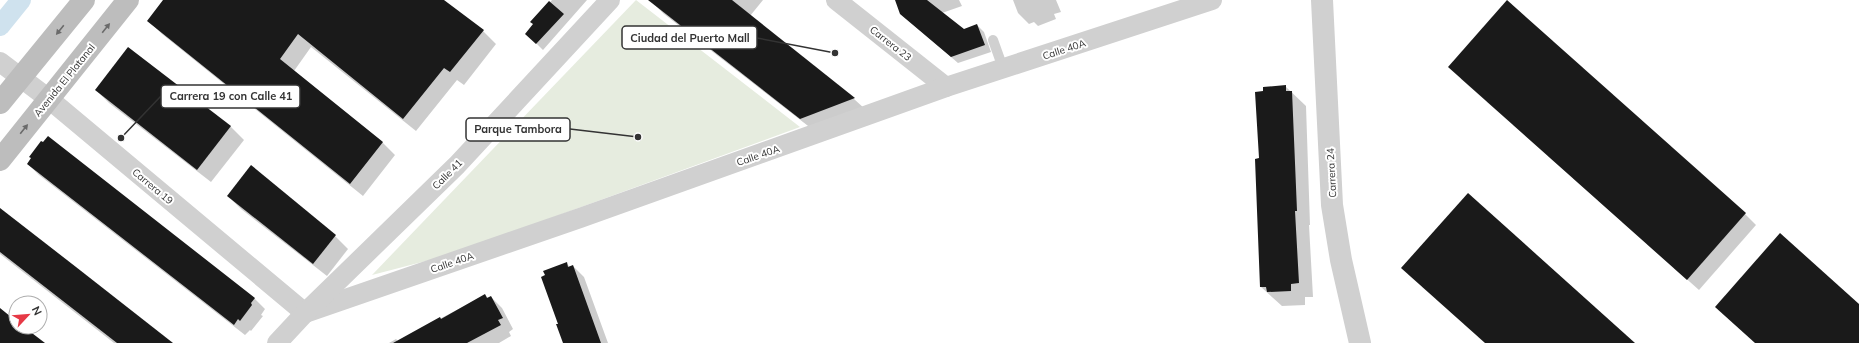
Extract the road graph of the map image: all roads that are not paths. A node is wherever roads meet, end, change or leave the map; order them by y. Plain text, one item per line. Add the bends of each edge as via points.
1 (84, 0) edge
2 (128, 0) edge
3 (610, 0) edge
4 (836, 0) edge
5 (1212, 0) edge
6 (1322, 0) edge
7 (993, 40) dead end
8 (1003, 68) junction
9 (10, 69) edge
10 (946, 87) junction
11 (49, 99) junction
12 (0, 103) edge
13 (0, 160) edge
14 (305, 313) junction
15 (277, 343) edge
16 (1360, 343) edge

1 -> 9 main road
11 -> 2 main road, Avenida El Platanal
3 - 14 street, Calle 41 via 457,165
4 - 10 street, Carrera 23
5 - 8 street, Calle 40A
6 - 16 street, Carrera 24 via 1332,205 1341,260
7 - 8 lane
8 - 10 street, Calle 40A
9 - 11 street, Carrera 19
9 - 12 main road
10 - 14 street, Calle 40A
13 -> 11 main road, Avenida El Platanal
11 - 14 street, Carrera 19
14 - 15 street, Calle 41

